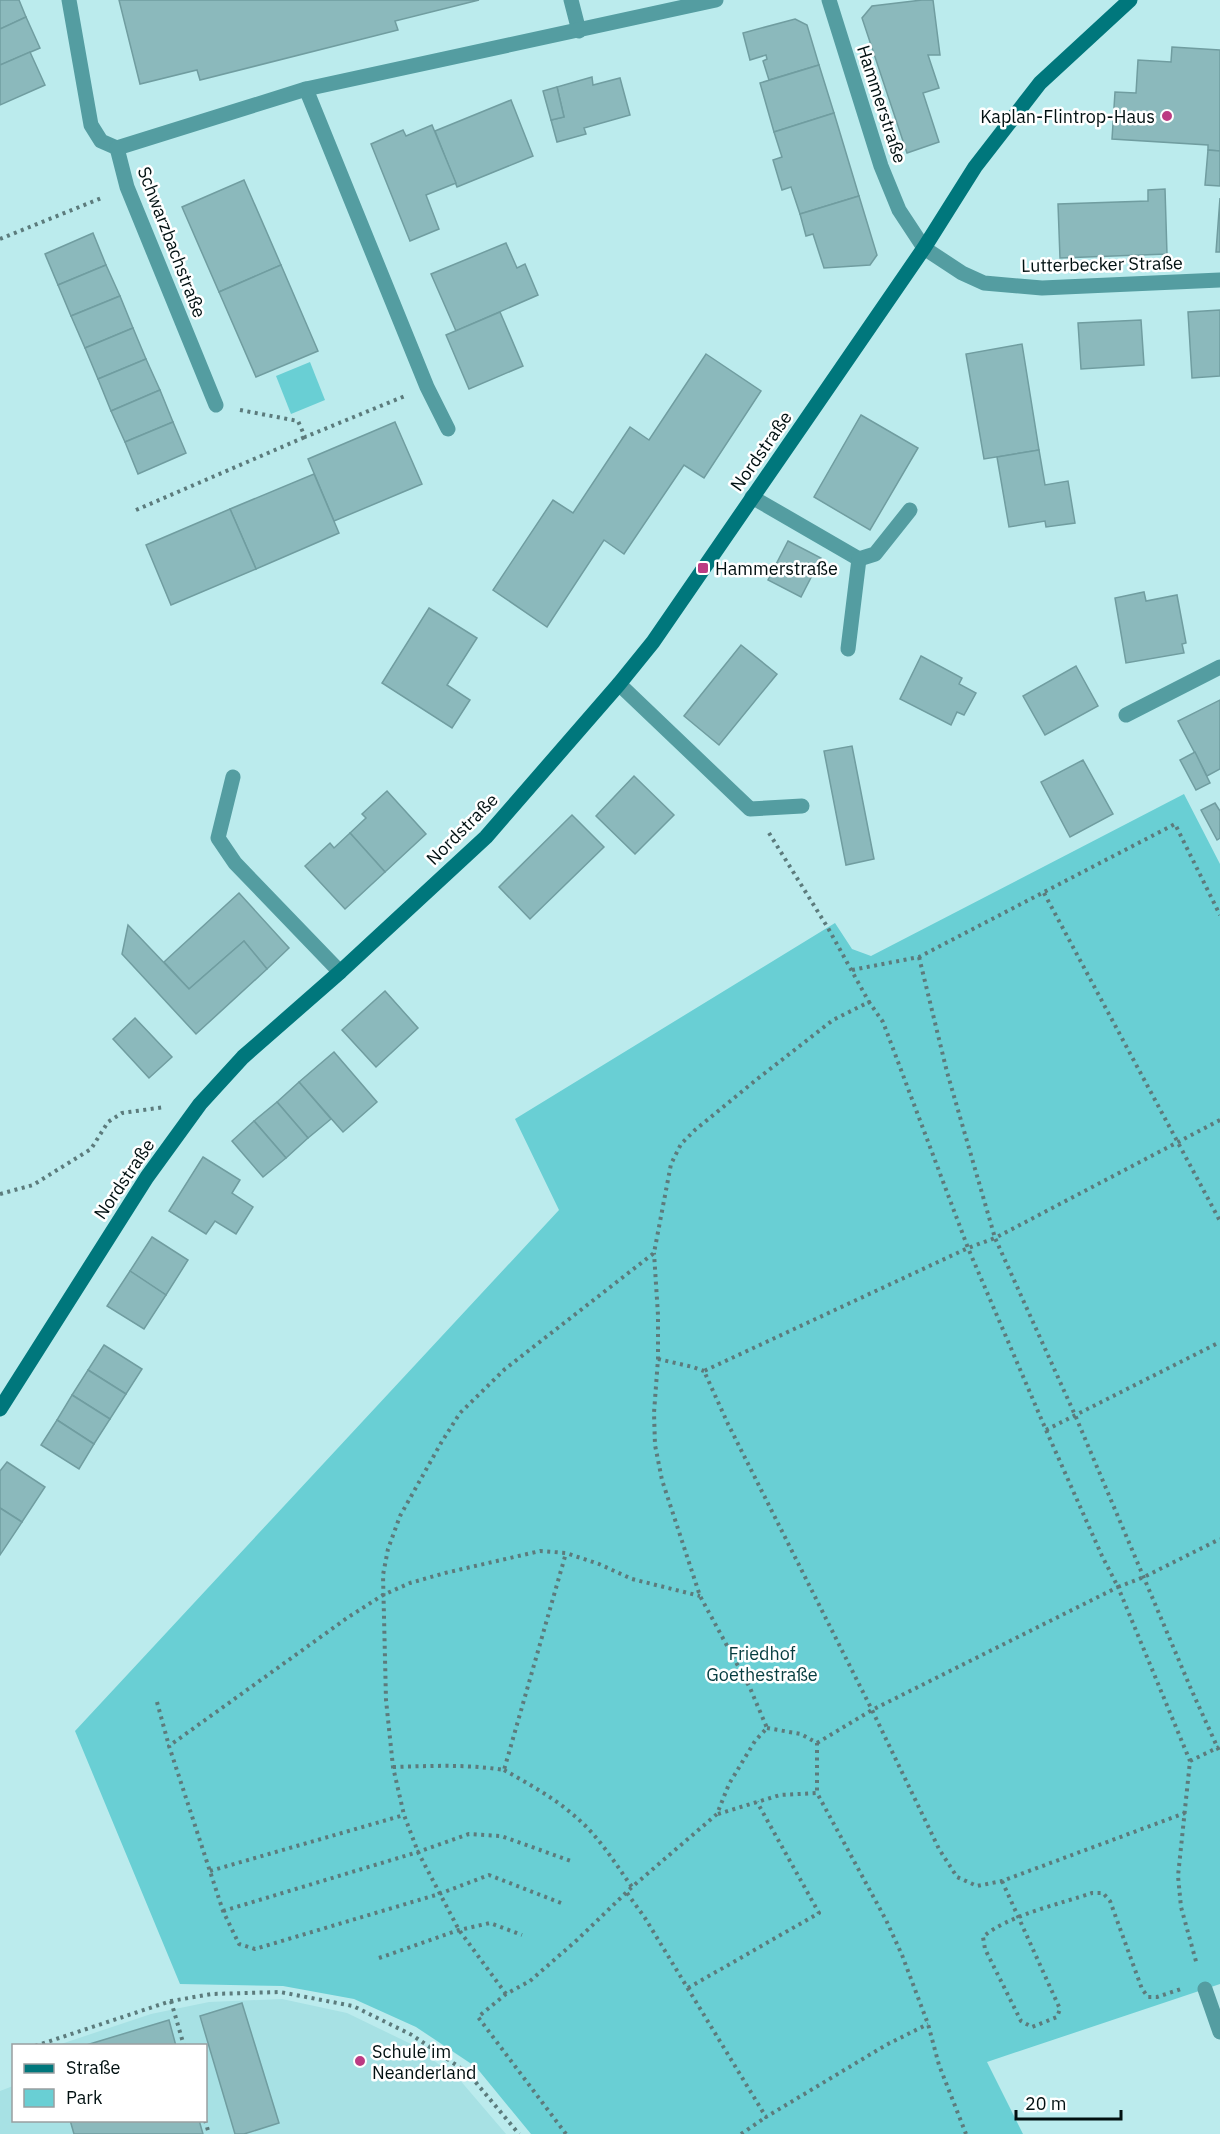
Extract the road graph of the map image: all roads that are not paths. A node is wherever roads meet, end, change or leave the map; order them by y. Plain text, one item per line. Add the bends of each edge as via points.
1 (69, 0) edge
2 (571, 0) edge
3 (716, 0) edge
4 (829, 0) edge
5 (1130, 0) edge
6 (579, 31) junction
7 (306, 89) junction
8 (117, 148) junction
9 (924, 248) junction
10 (1220, 280) edge
11 (216, 405) road end
12 (448, 429) dead end
13 (752, 497) junction
14 (910, 510) dead end
15 (859, 559) junction
16 (848, 649) dead end
17 (1220, 667) edge
18 (619, 684) junction
19 (1126, 715) dead end
20 (233, 777) dead end
21 (802, 806) dead end
22 (340, 972) junction
23 (0, 1409) edge
24 (1204, 1986) road end
25 (1220, 2032) edge

1 - 8 street via 91,125 101,141
2 - 6 street
3 - 6 street, Schwarzbachstraße
4 - 9 street, Hammerstraße via 881,166 899,210
5 - 9 main road via 1040,83 975,167
6 - 7 street, Schwarzbachstraße
7 - 8 street, Schwarzbachstraße
7 - 12 street via 427,387
8 - 11 street, Schwarzbachstraße via 126,188
9 - 10 street, Lutterbecker Straße via 984,283 1042,288
9 - 13 main road, Nordstraße
13 - 15 street
13 - 18 main road, Nordstraße via 653,642
14 - 15 street via 873,556
15 - 16 street
17 - 19 street
18 - 21 street via 750,809
18 - 22 main road, Nordstraße via 486,837
20 - 22 street via 218,838 235,863
22 - 23 main road, Nordstraße via 243,1057 200,1104 147,1177
24 - 25 street

